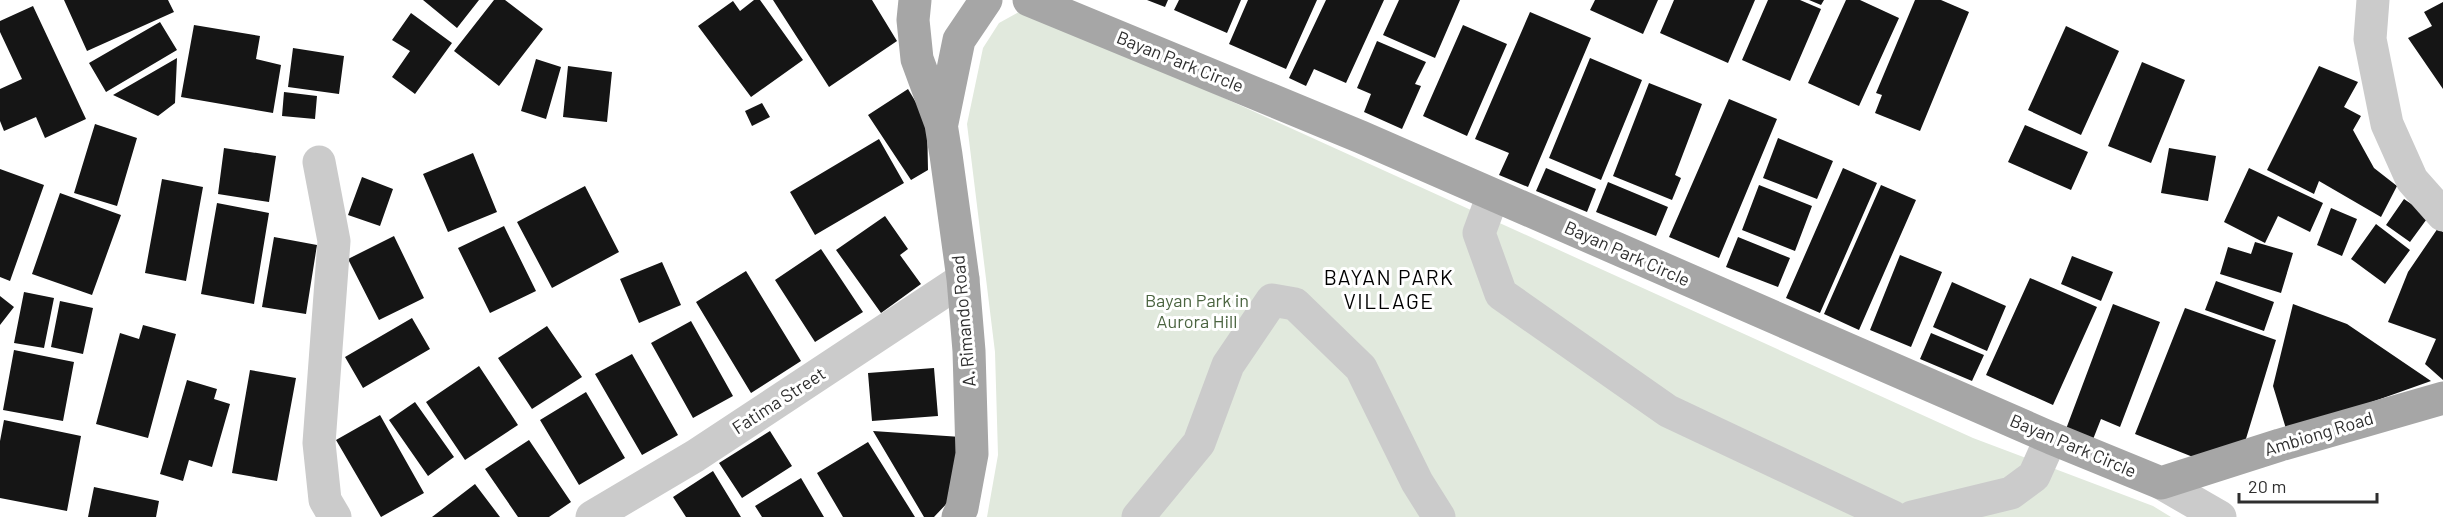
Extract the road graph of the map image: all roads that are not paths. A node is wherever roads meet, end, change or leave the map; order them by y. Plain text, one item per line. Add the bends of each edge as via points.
1 (915, 0) edge
2 (986, 0) edge
3 (1029, 0) edge
4 (2373, 0) edge
5 (941, 124) junction
6 (319, 162) dead end
7 (1493, 195) junction
8 (2443, 215) edge
9 (963, 279) junction
10 (2443, 398) edge
11 (2051, 438) junction
12 (2161, 483) junction
13 (335, 517) edge
14 (592, 517) edge
15 (958, 517) edge
16 (1138, 517) edge
17 (1439, 517) edge
18 (1893, 517) edge
19 (1912, 517) edge
20 (2220, 517) edge

1 - 5 main road, A. Rimando Road via 917,59
2 - 5 main road, A. Rimando Road via 959,40
3 - 7 main road, Bayan Park Circle
4 - 8 street via 2370,39 2387,124 2412,180
5 - 9 main road, A. Rimando Road
6 - 13 street via 334,241 319,443 325,500
7 - 11 main road, Bayan Park Circle
7 - 18 street via 1479,233 1501,294 1668,411
9 - 14 street, Fatima Street via 695,456
9 - 15 main road, A. Rimando Road via 972,454
10 - 12 main road, Ambiong Road
11 - 12 main road, Bayan Park Circle
11 - 19 street via 2034,476 2011,493
12 - 20 street, Bayan Park Circle
16 - 17 street via 1199,443 1228,365 1272,300 1295,304 1361,368 1417,482

